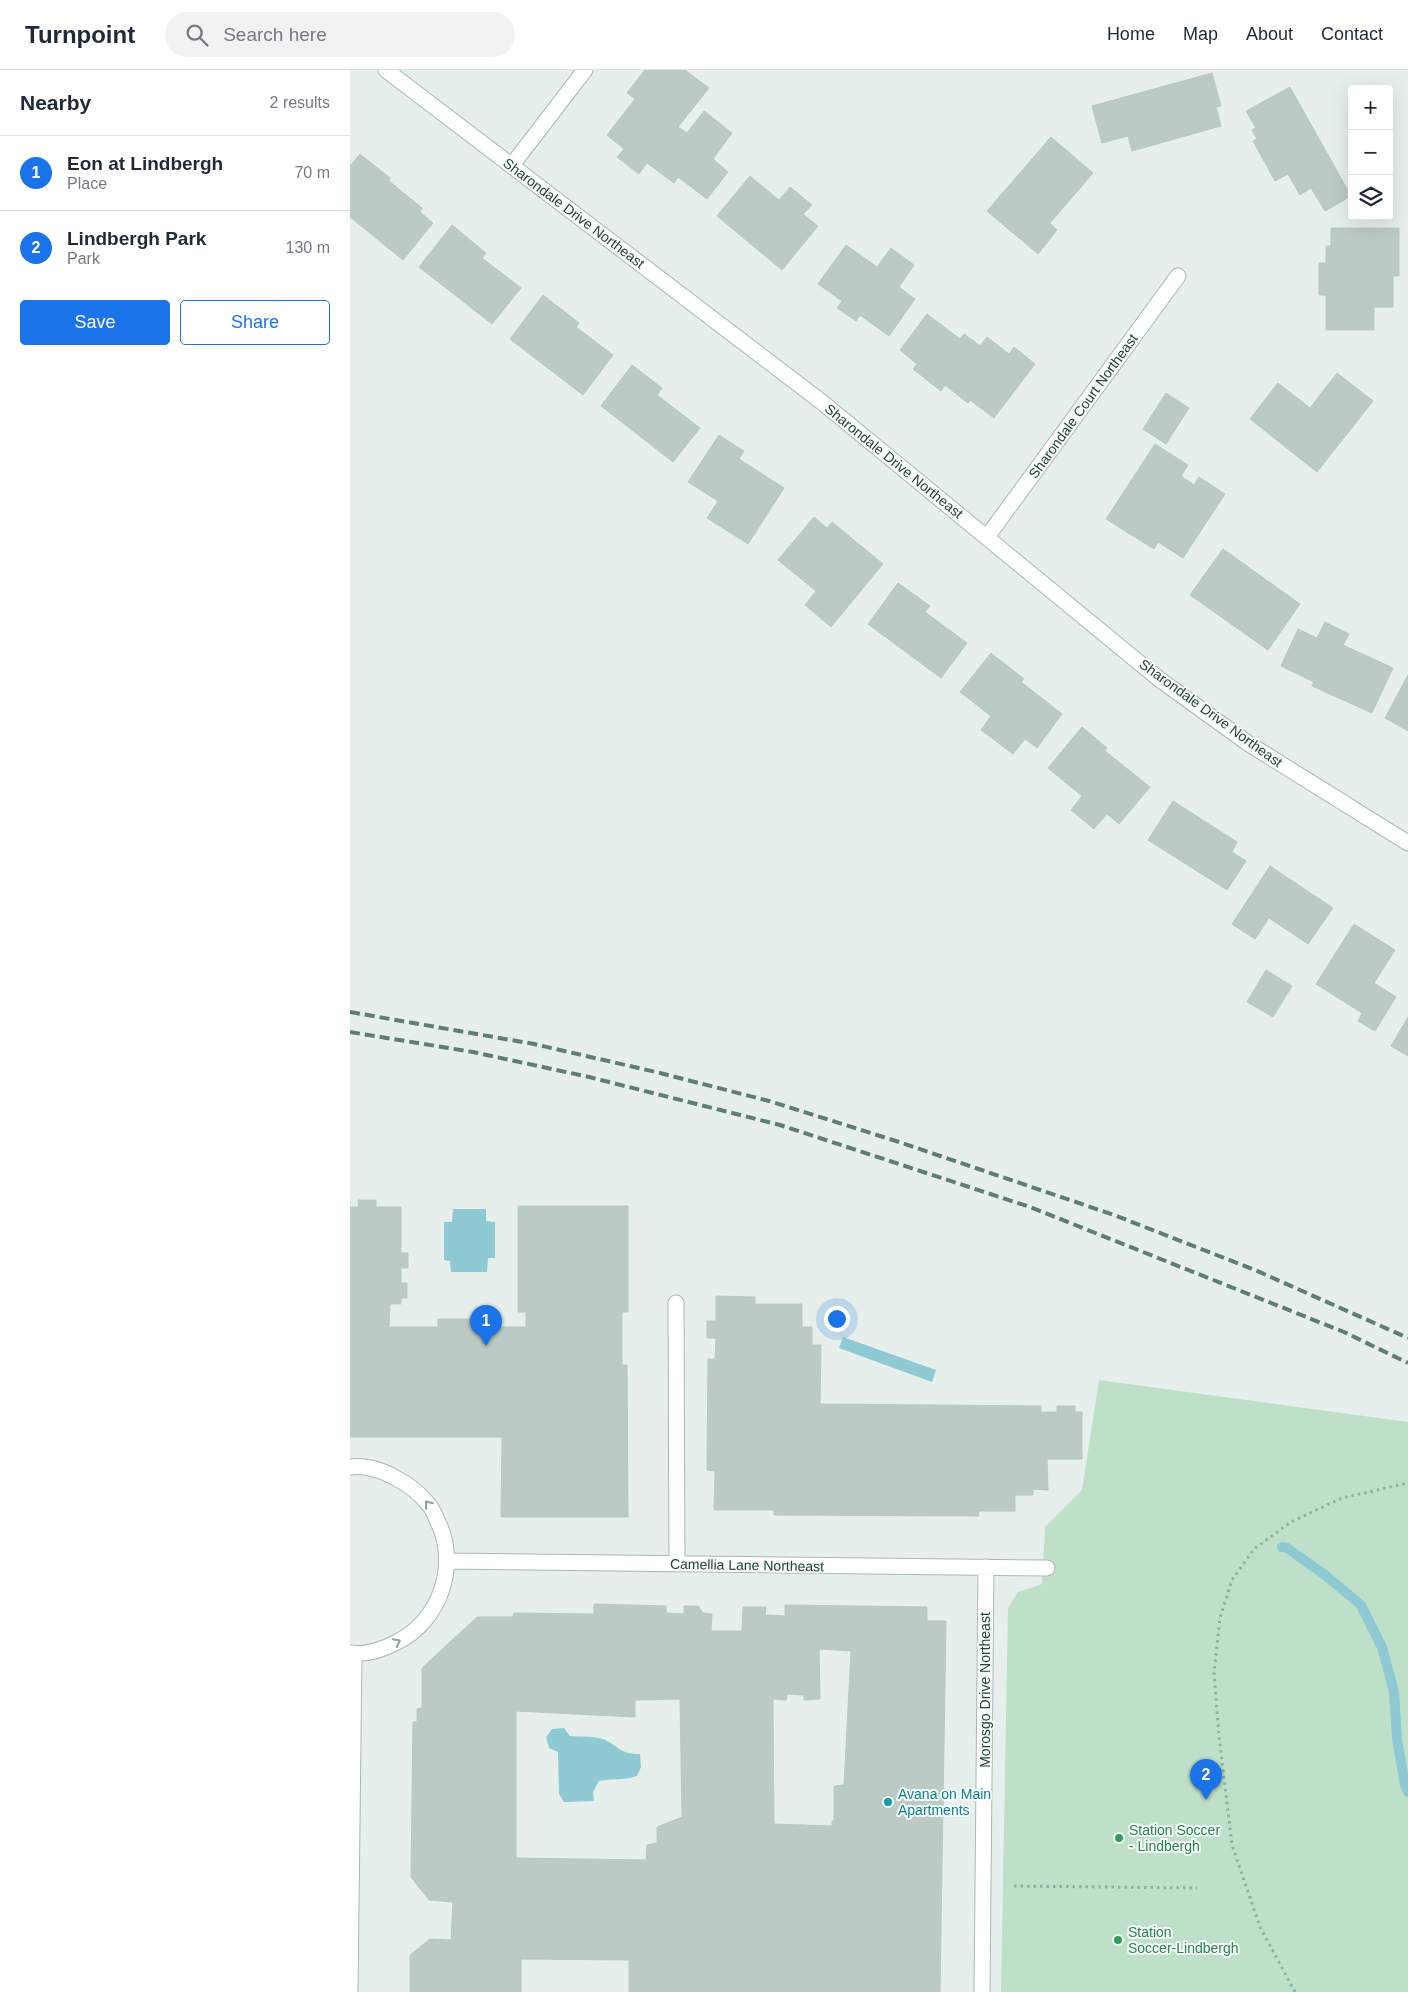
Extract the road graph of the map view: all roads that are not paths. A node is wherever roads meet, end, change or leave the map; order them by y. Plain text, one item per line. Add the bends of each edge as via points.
1 (386, 70) edge
2 (585, 70) edge
3 (512, 165) junction
4 (1178, 276) dead end
5 (987, 537) junction
6 (1408, 843) edge
7 (676, 1302) dead end
8 (350, 1467) edge
9 (447, 1561) junction
10 (677, 1564) junction
11 (986, 1568) junction
12 (1047, 1568) dead end
13 (352, 1653) edge
14 (350, 1992) edge
15 (982, 1992) edge

1 - 3 street, Sharondale Drive Northeast
2 - 3 street
3 - 5 street, Sharondale Drive Northeast via 823,403
4 - 5 street, Sharondale Court Northeast
5 - 6 street, Sharondale Drive Northeast via 1159,679 1241,739
7 - 10 street
9 -> 8 street via 443,1532 430,1506 410,1485 384,1472
9 - 10 street, Camellia Lane Northeast
13 -> 9 street via 382,1650 409,1636 429,1616 443,1590
10 - 11 street, Camellia Lane Northeast
11 - 12 street, Camellia Lane Northeast
11 - 15 street, Morosgo Drive Northeast
13 - 14 street

